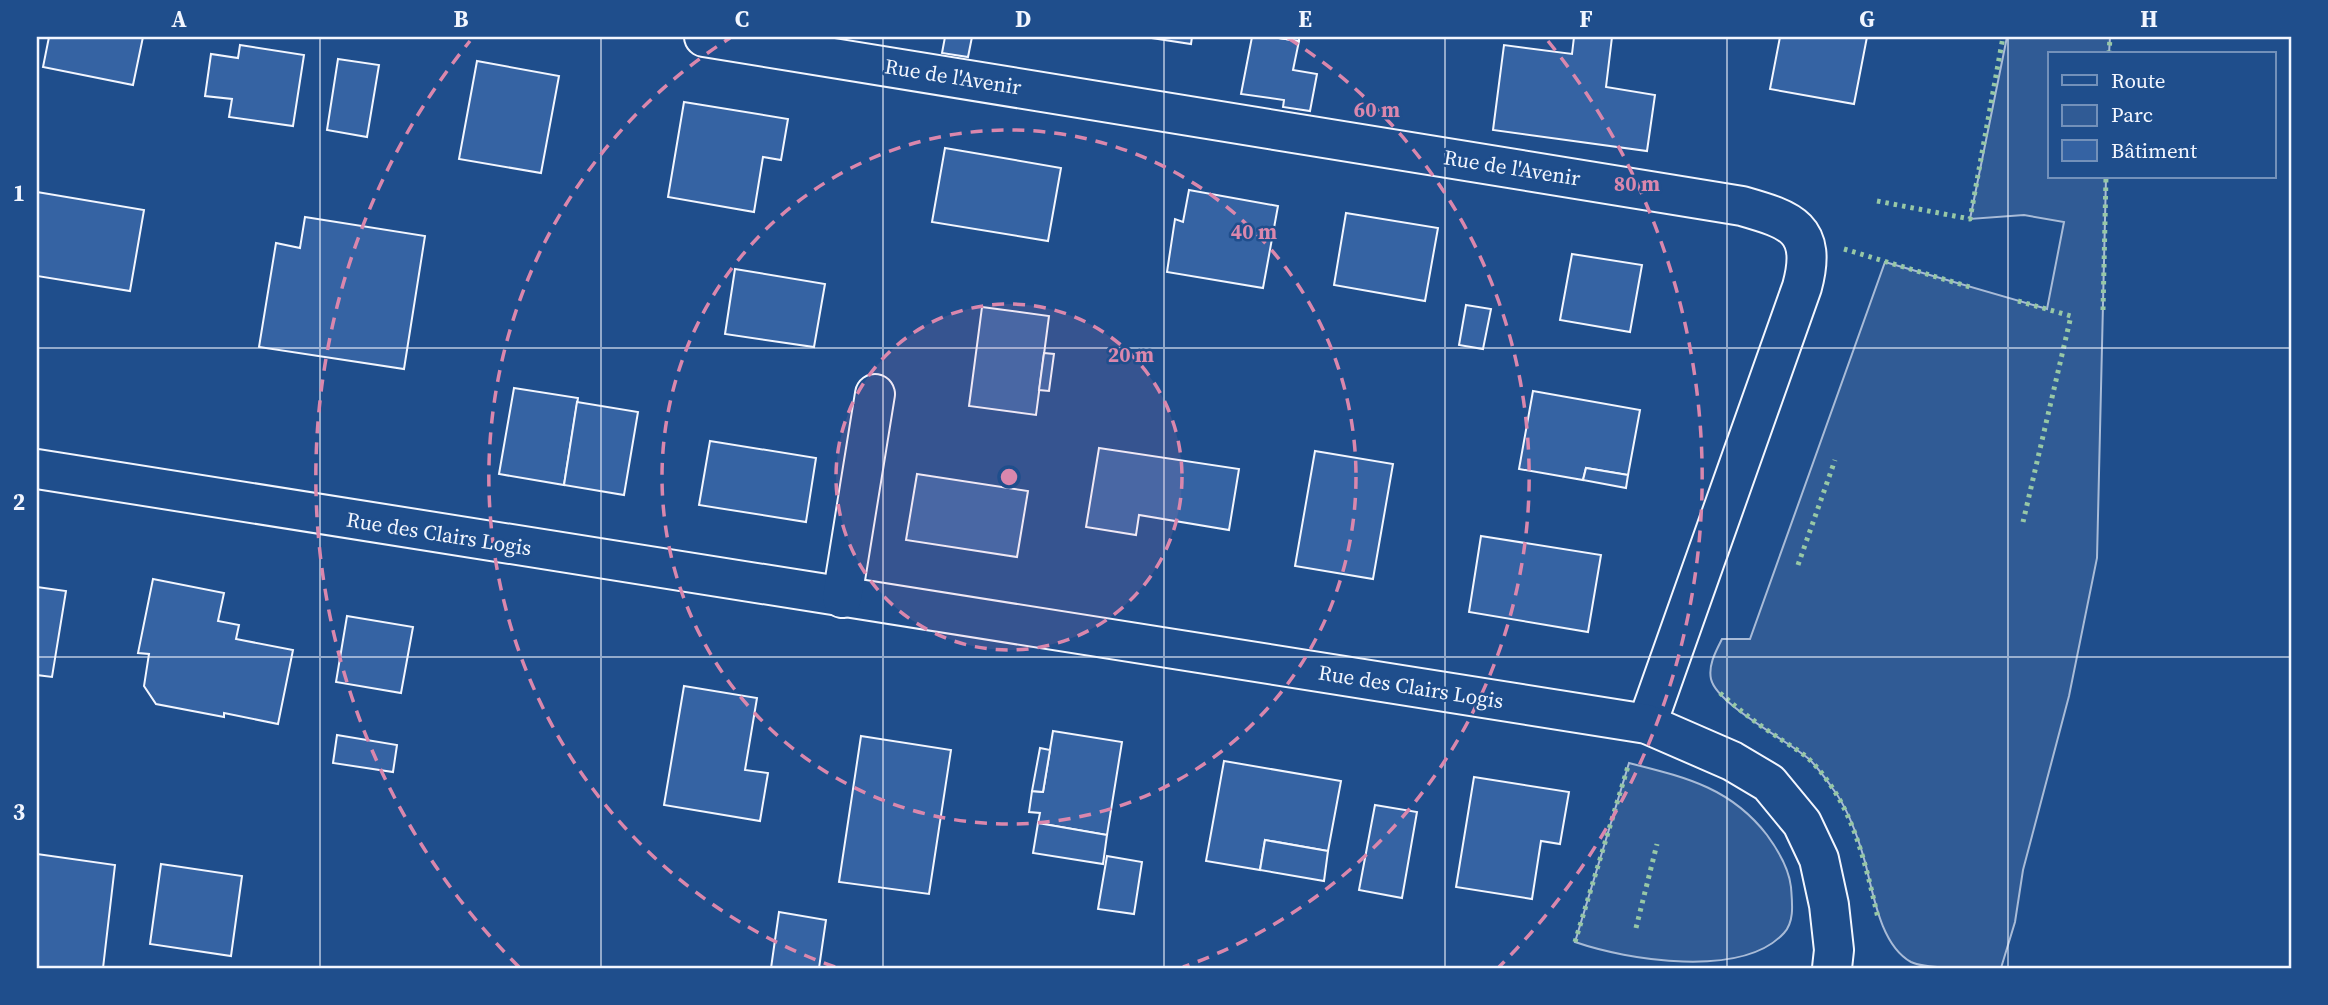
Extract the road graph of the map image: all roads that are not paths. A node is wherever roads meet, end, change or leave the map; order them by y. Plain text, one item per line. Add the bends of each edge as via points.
1 (704, 37) edge
2 (875, 394) dead end
3 (37, 469) edge
4 (842, 598) junction
5 (1647, 724) junction
6 (1832, 968) edge

1 - 5 street, Rue de l'Avenir via 1742,205 1779,216 1792,225 1807,249 1802,287
2 - 4 street
3 - 4 street, Rue des Clairs Logis
4 - 5 street, Rue des Clairs Logis
5 - 6 street, Rue des Clairs Logis via 1732,761 1769,783 1802,823 1819,859 1829,905

